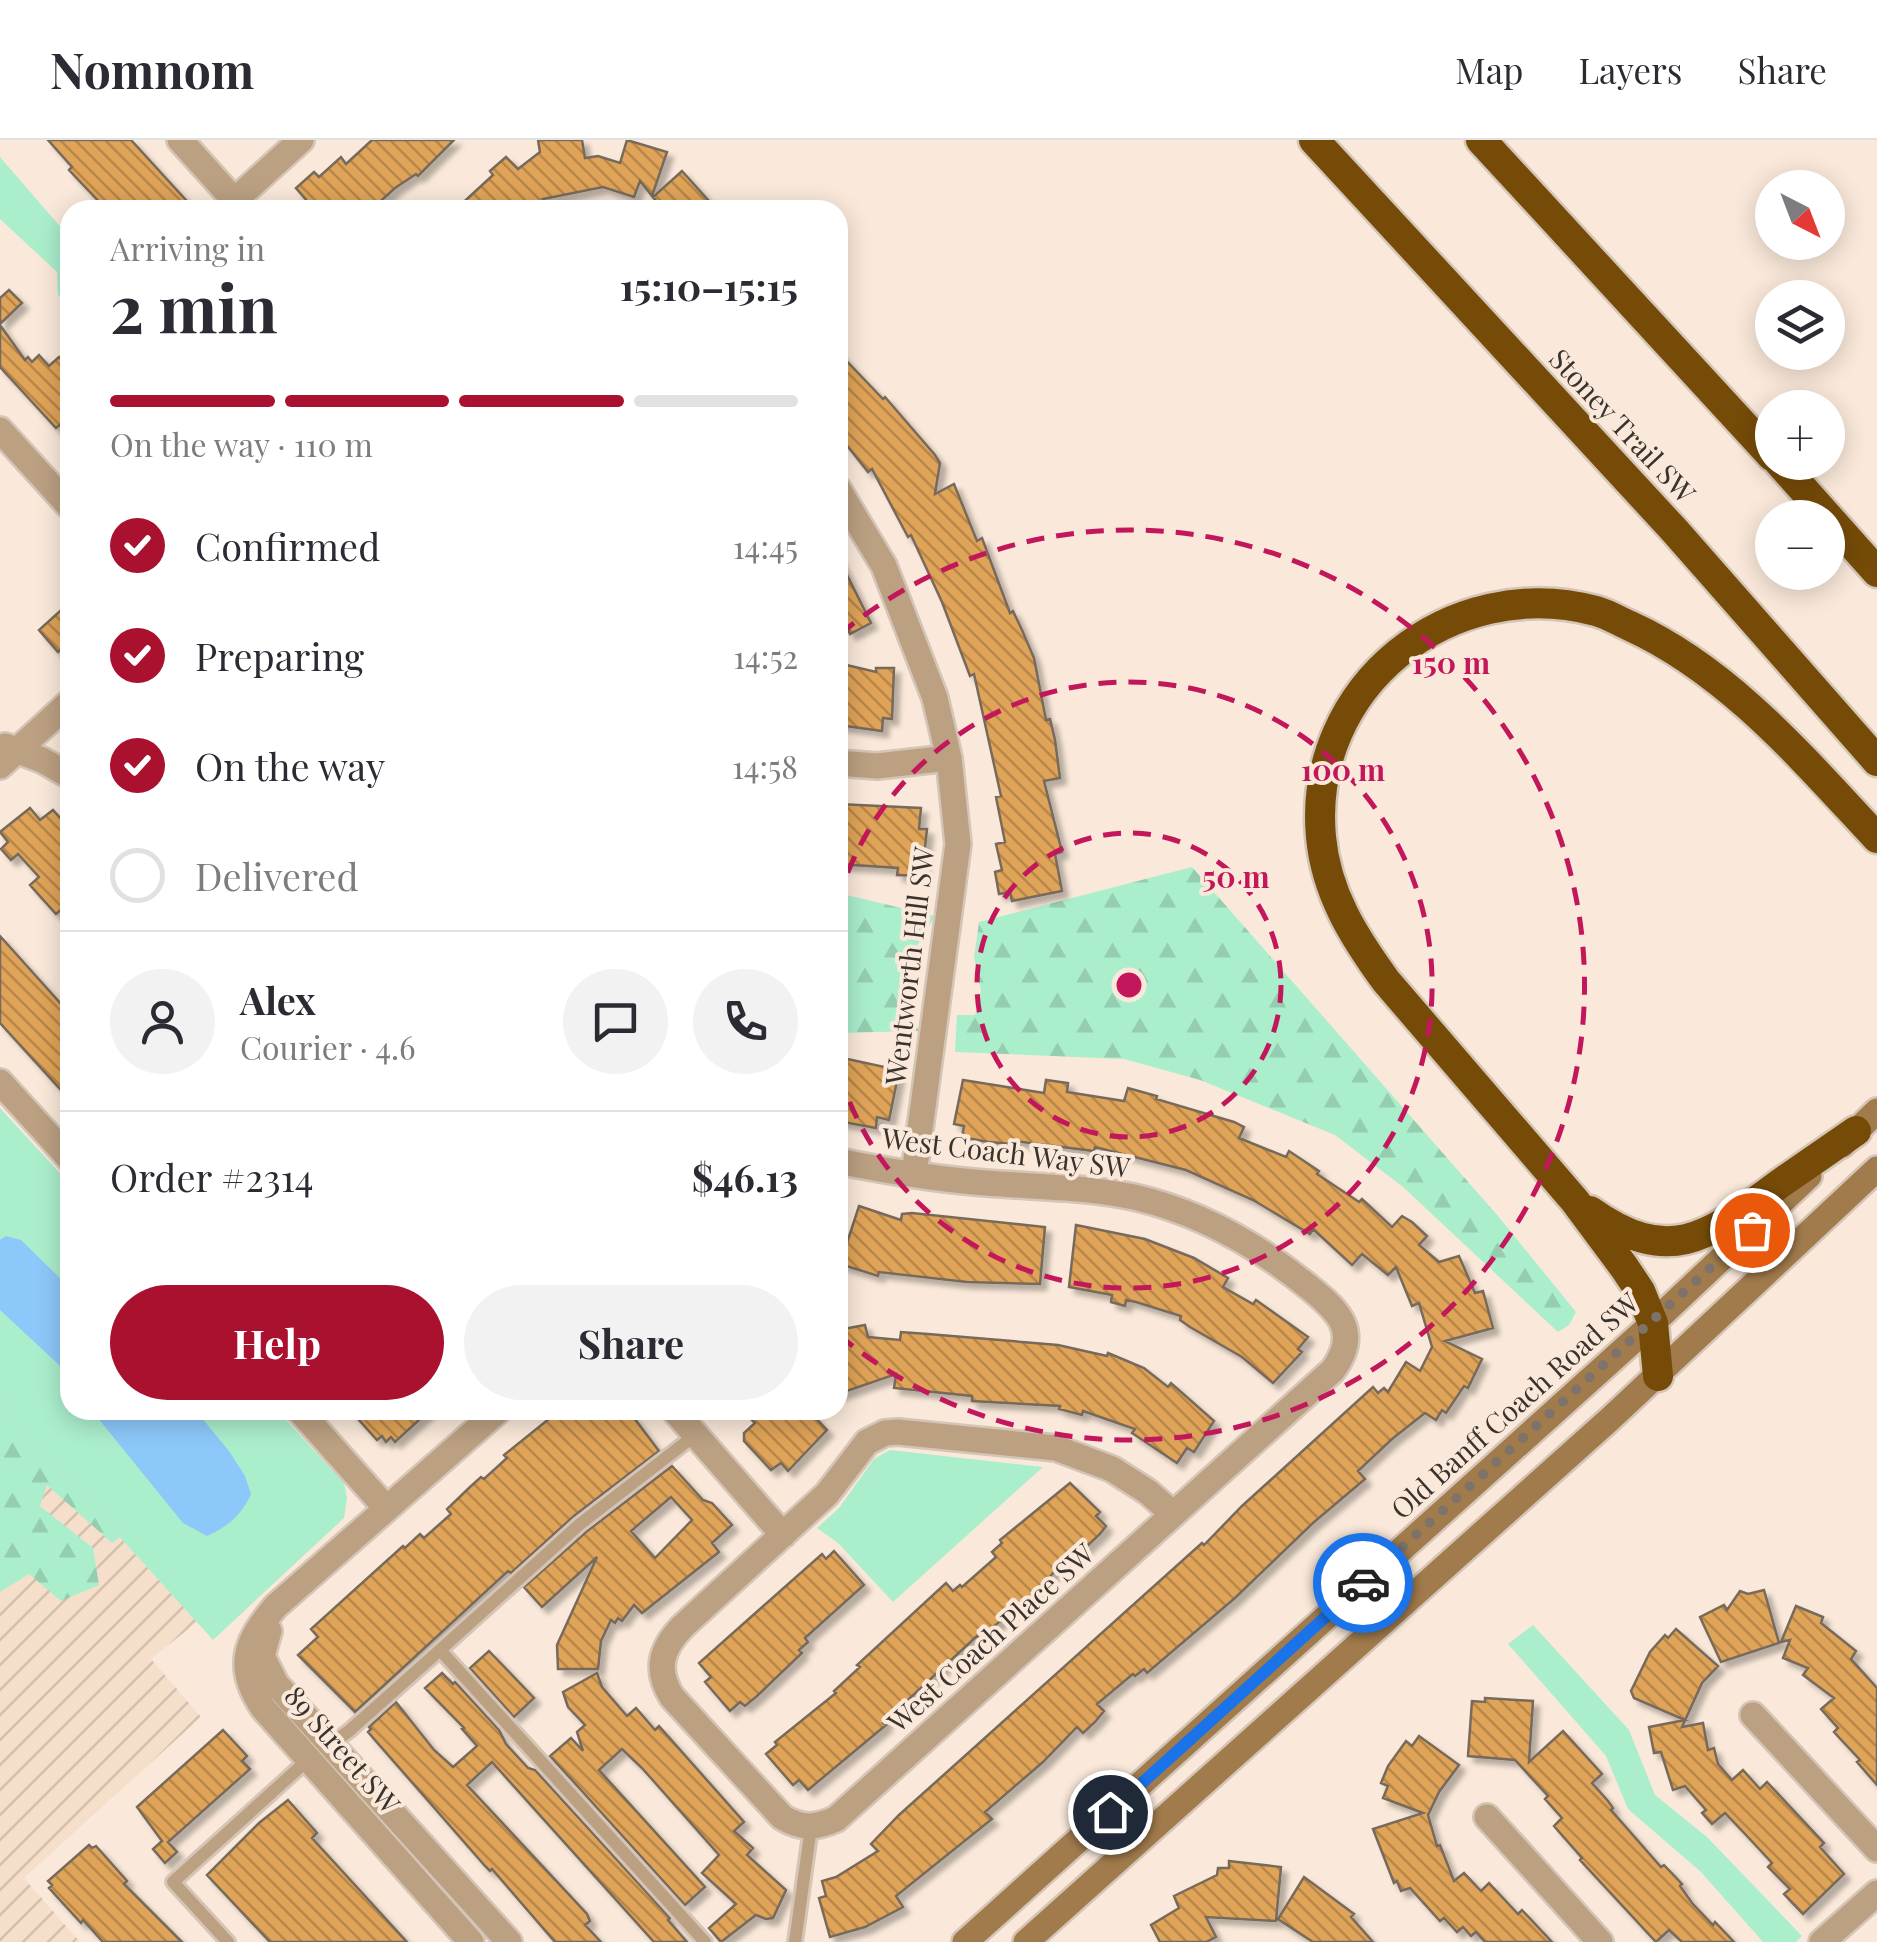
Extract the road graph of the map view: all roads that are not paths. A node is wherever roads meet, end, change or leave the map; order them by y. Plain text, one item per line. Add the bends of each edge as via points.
1 (180, 140) edge
2 (301, 140) edge
3 (1314, 140) edge
4 (1481, 140) edge
5 (233, 200) edge
6 (244, 200) edge
7 (0, 430) edge
8 (1755, 438) edge
9 (1795, 480) edge
10 (60, 496) edge
11 (848, 506) edge
12 (1877, 572) edge
13 (60, 710) edge
14 (5, 754) edge
15 (949, 758) junction
16 (1877, 761) edge
17 (848, 764) edge
18 (60, 770) edge
19 (1877, 838) edge
20 (0, 1082) edge
21 (1866, 1121) edge
22 (60, 1148) edge
23 (848, 1163) edge
24 (1877, 1169) edge
25 (914, 1174) junction
26 (1576, 1201) junction
27 (1652, 1323) junction
28 (1658, 1376) junction
29 (308, 1420) edge
30 (487, 1420) edge
31 (682, 1420) edge
32 (694, 1436) junction
33 (386, 1508) junction
34 (1173, 1514) junction
35 (783, 1535) junction
36 (255, 1649) junction
37 (440, 1650) junction
38 (1752, 1715) dead end
39 (330, 1744) junction
40 (308, 1759) junction
41 (1488, 1817) dead end
42 (811, 1827) junction
43 (1877, 1849) edge
44 (436, 1861) junction
45 (416, 1879) junction
46 (1877, 1893) edge
47 (228, 1942) edge
48 (471, 1942) edge
49 (509, 1942) edge
50 (704, 1942) edge
51 (795, 1942) edge
52 (965, 1942) edge
53 (1026, 1942) edge
54 (1600, 1942) edge
55 (1822, 1942) edge

1 - 5 street
2 - 6 street
3 - 16 highway, Stoney Trail SW via 1676,531
4 - 8 highway
7 - 10 street
9 - 12 highway
11 - 15 street, Wentworth Hill SW via 884,566 934,698
13 - 14 street
14 - 18 street
15 - 17 street
15 - 25 street, Wentworth Hill SW via 958,844
19 - 26 highway via 1780,735 1706,673 1653,637 1597,611 1502,605 1442,622 1394,655 1361,693 1330,746 1320,793 1320,838 1341,912 1386,980
20 - 22 street
21 - 26 highway via 1711,1233 1641,1239
21 - 27 main road, Old Banff Coach Road SW
23 - 25 street, West Coach Way SW
24 - 28 main road
25 - 34 street, West Coach Way SW via 1092,1190 1178,1211 1282,1265 1335,1310 1346,1337 1333,1370
26 - 27 highway via 1632,1279
27 - 28 highway
27 - 52 main road, Old Banff Coach Road SW
28 - 53 main road
29 - 33 street
30 - 33 street
31 - 32 street
32 - 35 street
32 - 37 lane via 580,1524
33 - 36 street via 292,1592
34 - 35 street via 1112,1469 1056,1448 898,1432 867,1442 827,1494
34 - 42 street, West Coach Place SW via 836,1819
35 - 42 street via 671,1638 662,1653 662,1677 672,1697 782,1817
36 - 39 street, 89 Street SW via 268,1674
36 - 40 street, 89 Street SW via 246,1666 256,1697
37 - 39 lane
37 - 50 lane
38 - 43 street
39 - 40 lane
39 - 44 street, 89 Street SW
40 - 45 street, 89 Street SW
40 - 47 lane via 173,1882
41 - 54 street
42 - 51 lane
44 - 45 street
44 - 49 street, 89 Street SW
45 - 48 street, 89 Street SW
46 - 55 street

